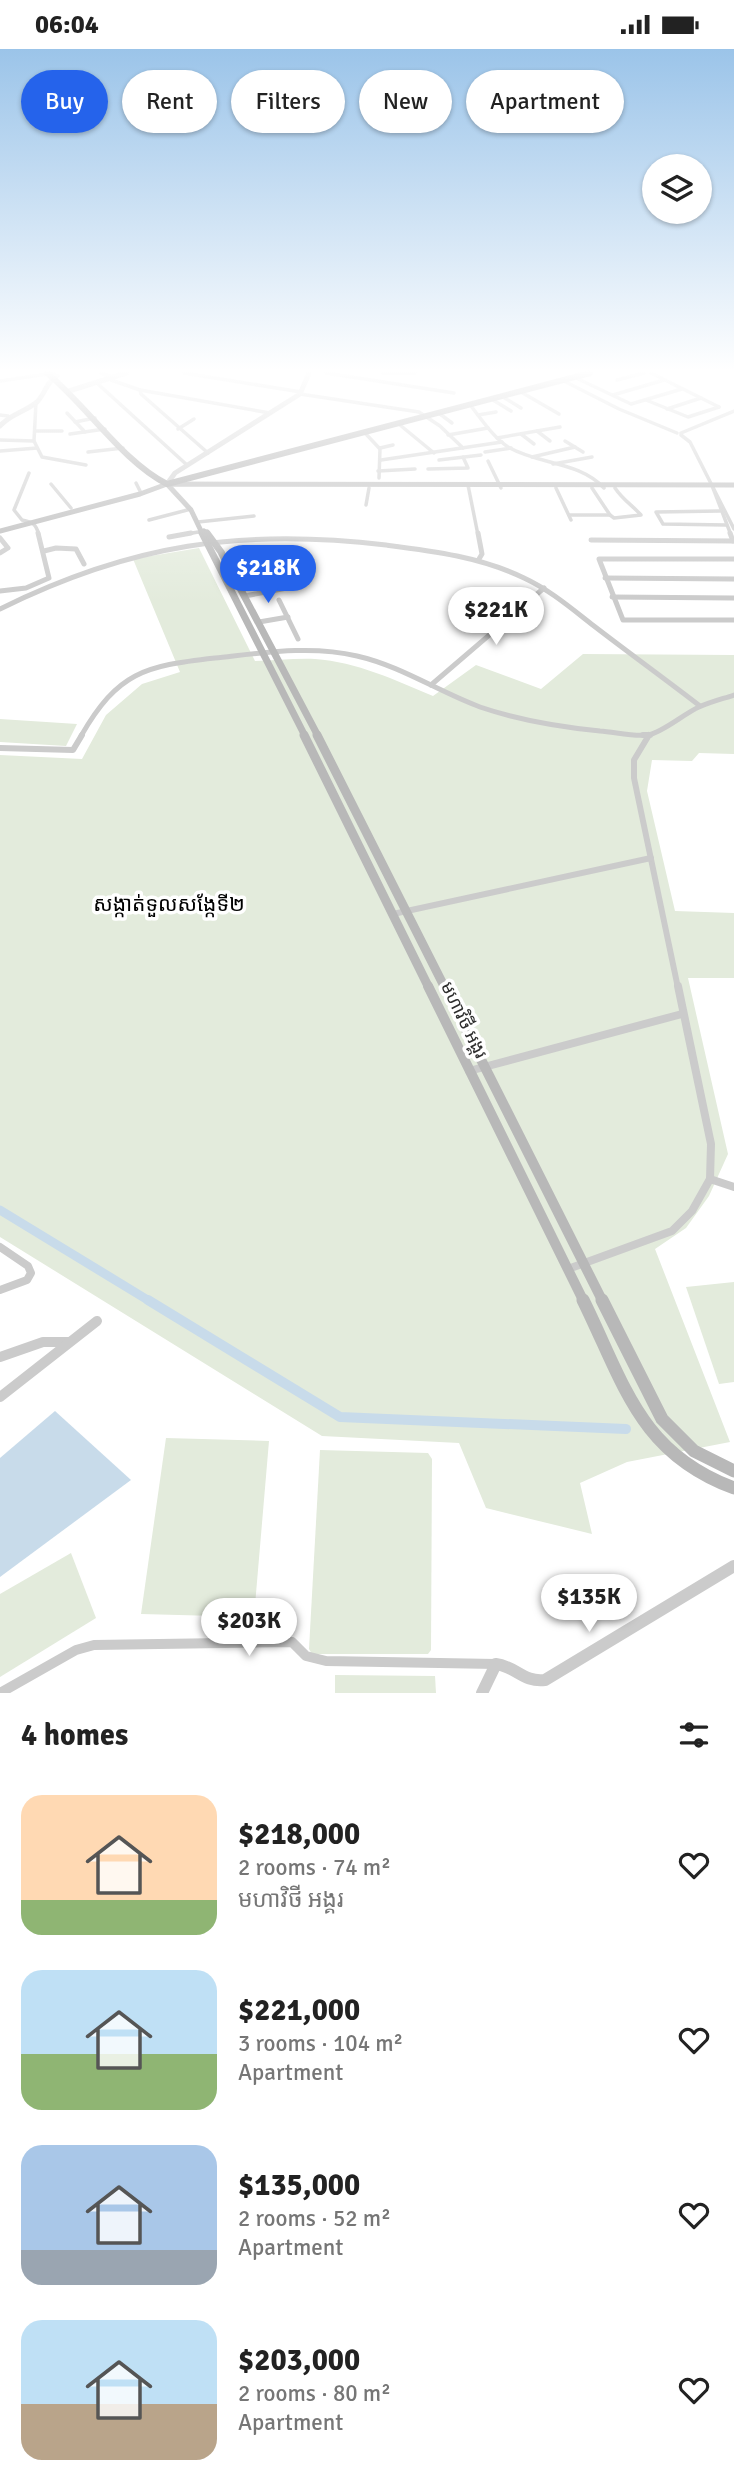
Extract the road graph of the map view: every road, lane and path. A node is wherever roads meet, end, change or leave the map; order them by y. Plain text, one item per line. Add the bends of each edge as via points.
1 (38, 450) edge
2 (108, 450) edge
3 (125, 450) edge
4 (129, 450) edge
5 (170, 450) edge
6 (204, 450) edge
7 (213, 450) edge
8 (300, 450) edge
9 (380, 450) edge
10 (430, 450) edge
11 (453, 450) edge
12 (503, 450) edge
13 (515, 450) edge
14 (563, 450) edge
15 (579, 450) edge
16 (694, 450) edge
17 (88, 452) dead end
18 (583, 452) dead end
19 (208, 453) junction
20 (434, 453) junction
21 (425, 454) junction
22 (463, 457) junction
23 (531, 457) junction
24 (592, 457) dead end
25 (381, 460) junction
26 (439, 460) dead end
27 (488, 461) dead end
28 (553, 464) junction
29 (86, 465) dead end
30 (187, 465) junction
31 (415, 469) dead end
32 (379, 471) junction
33 (29, 473) dead end
34 (155, 476) junction
35 (379, 478) dead end
36 (136, 483) dead end
37 (51, 484) dead end
38 (167, 484) junction
39 (200, 484) junction
40 (387, 486) junction
41 (604, 486) junction
42 (712, 486) junction
43 (734, 486) edge
44 (468, 487) junction
45 (500, 487) junction
46 (369, 488) junction
47 (556, 488) junction
48 (592, 488) junction
49 (615, 488) junction
50 (144, 490) junction
51 (366, 505) dead end
52 (71, 508) junction
53 (191, 509) junction
54 (720, 511) junction
55 (610, 515) junction
56 (254, 516) dead end
57 (728, 517) edge
58 (22, 520) junction
59 (149, 520) dead end
60 (32, 522) junction
61 (726, 525) junction
62 (0, 529) edge
63 (733, 532) edge
64 (206, 534) junction
65 (170, 537) dead end
66 (0, 538) edge
67 (592, 540) dead end
68 (734, 541) edge
69 (44, 551) junction
70 (0, 553) edge
71 (479, 559) junction
72 (734, 559) edge
73 (84, 563) dead end
74 (605, 578) junction
75 (734, 579) edge
76 (544, 588) junction
77 (287, 589) dead end
78 (0, 591) edge
79 (245, 596) junction
80 (612, 597) junction
81 (734, 598) edge
82 (279, 600) dead end
83 (0, 609) edge
84 (287, 616) junction
85 (259, 621) junction
86 (734, 621) edge
87 (299, 639) dead end
88 (275, 651) junction
89 (263, 652) junction
90 (431, 685) junction
91 (734, 695) edge
92 (700, 706) junction
93 (649, 735) junction
94 (0, 748) edge
95 (343, 786) junction
96 (331, 788) junction
97 (652, 858) junction
98 (407, 911) junction
99 (393, 914) junction
100 (682, 1014) junction
101 (484, 1067) junction
102 (469, 1071) junction
103 (710, 1179) junction
104 (734, 1187) edge
105 (0, 1247) edge
106 (584, 1264) junction
107 (568, 1269) junction
108 (0, 1290) edge
109 (97, 1321) dead end
110 (69, 1342) junction
111 (0, 1357) edge
112 (650, 1395) junction
113 (0, 1397) edge
114 (632, 1401) junction
115 (702, 1458) junction
116 (734, 1471) edge
117 (695, 1473) junction
118 (734, 1488) edge
119 (734, 1566) edge
120 (496, 1664) junction
121 (0, 1693) edge
122 (482, 1693) edge

1 - 29 street via 43,457
2 - 17 street
3 - 34 main road via 147,474
4 - 34 main road
5 - 30 street
6 - 19 street
7 - 19 street
8 - 38 main road
9 - 25 street
10 - 20 street
11 - 20 street
12 - 22 street
13 - 23 street
14 - 23 street
15 - 18 street
16 - 42 street
19 - 30 street
20 - 21 street
21 - 22 street via 431,469 468,468
21 - 25 street
22 - 26 street
23 - 28 street
24 - 28 street
25 - 32 street
27 - 45 street
28 - 41 street
30 - 38 street
31 - 32 street
32 - 35 street
33 - 58 street via 15,504
34 - 38 main road
36 - 50 street
37 - 52 street
38 - 39 main road
38 - 50 main road
38 - 53 main road, មហាវិថី អង្គរ
39 - 40 main road
39 - 46 main road
40 - 44 main road
40 - 46 main road
41 - 42 main road
41 - 45 main road
41 - 48 main road
41 - 49 main road
42 - 43 main road
42 - 49 main road
42 - 54 street
42 - 57 street
44 - 45 main road
44 - 71 street via 482,554
45 - 47 main road
46 - 51 street
47 - 48 main road
47 - 55 street via 570,518
48 - 55 street
49 - 55 street via 626,504 642,514
50 - 52 main road
50 - 60 main road
52 - 58 main road
53 - 59 street
53 - 64 main road, មហាវិថី អង្គរ
54 - 57 street
54 - 61 street via 656,512 663,524
56 - 64 street
57 - 61 street
57 - 63 street
58 - 60 street
58 - 62 main road
60 - 62 main road
60 - 69 street
61 - 63 street
63 - 68 street
64 - 65 street
64 - 71 street via 335,537
64 - 79 main road, មហាវិថី អង្គរ
64 - 83 street via 90,568
64 - 89 main road, មហាវិថី អង្គរ
66 - 70 street via 8,548
67 - 68 street
69 - 73 street via 76,549
69 - 78 street via 49,578 26,588
71 - 76 street
72 - 74 street via 600,558
74 - 75 street
74 - 80 street
76 - 90 street
76 - 92 street
77 - 79 street
79 - 85 main road, មហាវិថី អង្គរ
80 - 81 street
80 - 86 street via 625,621
82 - 84 street
84 - 85 street
84 - 87 street
85 - 88 main road, មហាវិថី អង្គរ
88 - 89 street
88 - 90 street via 358,656
88 - 95 main road, មហាវិថី អង្គរ
89 - 94 street via 164,664 135,676 99,705 73,750
89 - 96 main road, មហាវិថី អង្គរ
90 - 93 street via 481,707 554,726
91 - 92 street
92 - 93 street
93 - 97 street via 634,760 634,778
95 - 96 main road
95 - 98 main road, មហាវិថី អង្គរ
96 - 99 main road, មហាវិថី អង្គរ
97 - 98 street
97 - 100 street
98 - 99 street
98 - 101 main road, មហាវិថី អង្គរ
99 - 102 main road, មហាវិថី អង្គរ
100 - 101 street
100 - 103 street via 711,1144
101 - 102 street
101 - 106 main road, មហាវិថី អង្គរ
102 - 107 main road, មហាវិថី អង្គរ
103 - 104 street
103 - 106 street via 692,1211 672,1231
105 - 108 street via 31,1273 27,1280
106 - 107 street
106 - 112 main road, មហាវិថី អង្គរ
107 - 114 main road, មហាវិថី អង្គរ
109 - 110 street
110 - 111 street via 45,1340
110 - 113 street
112 - 114 main road
112 - 115 main road, មហាវិថី អង្គរ via 674,1436
114 - 117 main road, មហាវិថី អង្គរ via 671,1456
115 - 116 main road, មហាវិថី អង្គរ
115 - 117 main road
117 - 118 main road, មហាវិថី អង្គរ
119 - 120 street via 545,1680 525,1681
120 - 121 street via 326,1661 306,1656 292,1642 94,1645 76,1650
120 - 122 street

